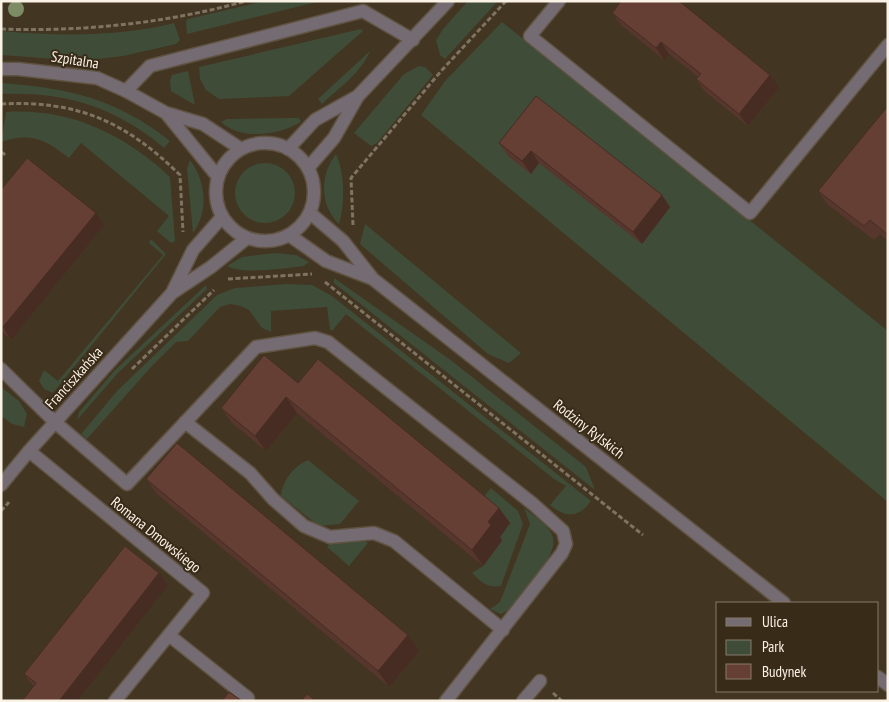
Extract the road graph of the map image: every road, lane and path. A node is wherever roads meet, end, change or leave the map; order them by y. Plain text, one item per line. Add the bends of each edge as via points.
1 (246, 1) edge
2 (448, 1) edge
3 (506, 1) edge
4 (559, 1) edge
5 (1, 29) edge
6 (413, 40) junction
7 (888, 44) edge
8 (1, 69) edge
9 (126, 90) junction
10 (358, 96) junction
11 (1, 104) edge
12 (166, 113) junction
13 (288, 148) junction
14 (241, 149) junction
15 (1, 152) edge
16 (7, 156) dead end
17 (308, 168) junction
18 (218, 177) junction
19 (310, 212) junction
20 (222, 216) junction
21 (354, 228) dead end
22 (183, 233) dead end
23 (289, 235) junction
24 (247, 238) junction
25 (373, 279) junction
26 (172, 292) junction
27 (1, 369) edge
28 (185, 422) junction
29 (56, 423) junction
30 (29, 451) junction
31 (1, 485) edge
32 (783, 602) edge
33 (503, 630) junction
34 (170, 636) junction
35 (540, 681) dead end
36 (248, 698) dead end
37 (115, 701) edge
38 (446, 701) edge
39 (523, 701) edge

1 - 5 path via 161,20 82,28
2 - 6 street
3 - 21 path via 442,70 351,178
4 - 7 street via 530,36 750,212
6 - 9 street via 363,11 150,66
6 - 10 street
8 - 9 street, Szpitalna via 97,78
9 - 12 street, Szpitalna
10 - 13 street via 315,120
10 - 17 street via 334,138
11 - 22 path via 31,102 59,105 86,112 128,133 180,176
12 - 14 street, Szpitalna via 203,124
12 - 18 street, Szpitalna
13 - 14 street via 256,144
13 - 17 street
14 - 18 street via 227,161
15 - 16 path
17 - 19 street via 314,190
18 - 20 street via 217,204
19 - 23 street via 301,226
19 - 25 street, Rodziny Rylskich via 343,241
20 - 24 street via 233,230
20 - 26 street, Franciszkańska via 193,250
23 - 24 street via 261,242
23 - 25 street, Rodziny Rylskich via 326,261
24 - 26 street, Franciszkańska
25 - 32 street, Rodziny Rylskich
26 - 29 street, Franciszkańska
27 - 29 street
28 - 29 street via 127,484
28 - 33 street via 250,473 304,526 330,537 374,533 394,541
28 - 33 street via 256,347 315,338 328,342 563,530 566,544 562,553
29 - 30 street, Franciszkańska
30 - 31 street, Franciszkańska
30 - 34 street, Romana Dmowskiego via 203,593
33 - 38 street
34 - 36 street
34 - 37 street, Romana Dmowskiego
35 - 39 street

